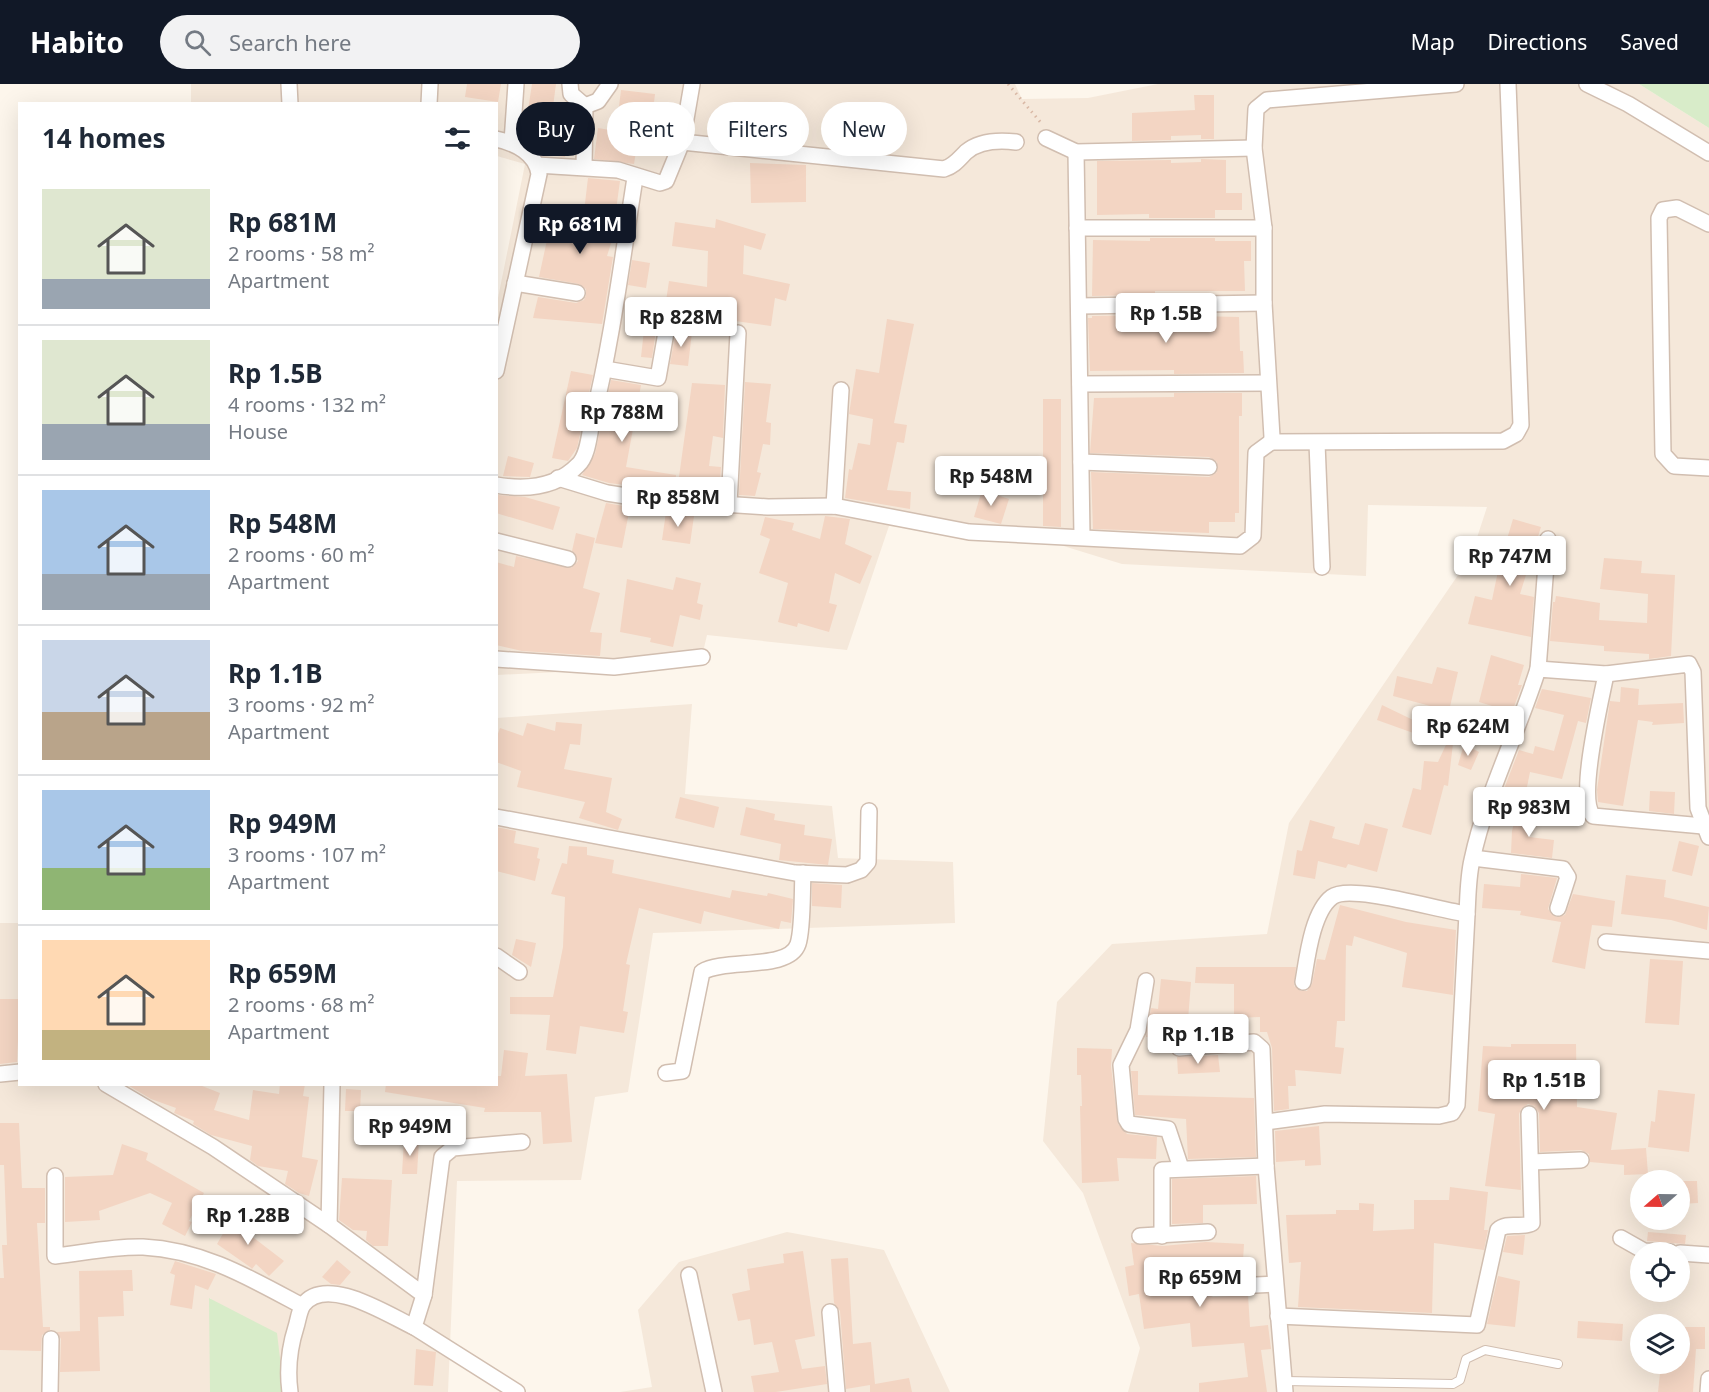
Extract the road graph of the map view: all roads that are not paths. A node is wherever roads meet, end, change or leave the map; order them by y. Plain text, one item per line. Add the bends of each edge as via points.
1 (289, 84) edge
2 (430, 84) edge
3 (516, 84) edge
4 (570, 84) edge
5 (610, 84) edge
6 (692, 84) edge
7 (1456, 84) edge
8 (1508, 84) edge
9 (1587, 84) edge
10 (290, 102) edge
11 (429, 102) edge
12 (581, 102) edge
13 (595, 102) edge
14 (689, 102) edge
15 (1047, 139) road end
16 (504, 141) edge
17 (1016, 142) dead end
18 (695, 143) edge
19 (1254, 148) junction
20 (1076, 152) junction
21 (1709, 153) edge
22 (584, 156) edge
23 (676, 156) edge
24 (537, 165) junction
25 (584, 167) junction
26 (635, 178) junction
27 (1709, 224) edge
28 (1077, 228) junction
29 (1264, 228) junction
30 (515, 283) junction
31 (577, 293) dead end
32 (1264, 303) junction
33 (1078, 306) junction
34 (668, 321) dead end
35 (738, 333) dead end
36 (498, 362) edge
37 (605, 369) junction
38 (1267, 383) junction
39 (1080, 384) junction
40 (841, 390) dead end
41 (1271, 442) junction
42 (1317, 443) junction
43 (1081, 462) junction
44 (1209, 466) dead end
45 (1709, 468) edge
46 (558, 478) junction
47 (498, 486) edge
48 (729, 504) junction
49 (834, 506) junction
50 (1082, 536) junction
51 (1548, 539) dead end
52 (498, 542) edge
53 (568, 559) dead end
54 (1322, 567) dead end
55 (702, 657) dead end
56 (498, 659) edge
57 (1538, 669) junction
58 (1606, 674) junction
59 (1450, 719) dead end
60 (1511, 744) junction
61 (869, 811) dead end
62 (498, 817) edge
63 (1707, 830) edge
64 (1473, 858) junction
65 (803, 873) junction
66 (1558, 908) dead end
67 (1467, 914) junction
68 (1606, 942) dead end
69 (1709, 951) edge
70 (498, 957) edge
71 (519, 972) dead end
72 (1146, 981) dead end
73 (1303, 982) dead end
74 (1179, 1048) dead end
75 (18, 1072) edge
76 (666, 1073) dead end
77 (0, 1074) edge
78 (109, 1086) edge
79 (332, 1086) edge
80 (1529, 1114) dead end
81 (1266, 1122) junction
82 (522, 1142) dead end
83 (1581, 1160) dead end
84 (1531, 1162) junction
85 (1266, 1166) junction
86 (1181, 1168) junction
87 (55, 1176) dead end
88 (329, 1226) junction
89 (1208, 1232) dead end
90 (1140, 1236) dead end
91 (1162, 1236) junction
92 (1621, 1238) dead end
93 (1630, 1243) edge
94 (1690, 1254) edge
95 (1709, 1255) edge
96 (689, 1275) dead end
97 (1275, 1284) junction
98 (1213, 1287) dead end
99 (302, 1306) junction
100 (419, 1312) junction
101 (830, 1312) dead end
102 (1278, 1316) junction
103 (51, 1340) dead end
104 (1558, 1364) dead end
105 (1709, 1379) edge
106 (1285, 1387) edge
107 (50, 1392) edge
108 (290, 1392) edge
109 (517, 1392) edge
110 (714, 1392) edge
111 (837, 1392) edge
112 (1708, 1392) edge

1 - 10 street
2 - 11 street
3 - 16 street
4 - 12 street via 572,94
5 - 13 street
6 - 14 street
7 - 19 street via 1267,100 1255,112
8 - 42 street via 1521,425 1516,434 1503,441
9 - 21 street
15 - 20 street
16 - 24 street
17 - 18 street via 1003,140 978,145 944,169
19 - 20 street
19 - 29 street
20 - 28 street
22 - 25 street
23 - 26 street via 666,181
24 - 25 street
24 - 30 street via 539,174
25 - 26 street via 618,170
26 - 37 street
27 - 45 street via 1677,208 1663,210 1659,218 1663,454 1674,466
28 - 29 street
28 - 33 street
29 - 32 street
30 - 31 street
30 - 36 street
32 - 33 street
32 - 38 street
33 - 39 street
34 - 37 street via 658,378
35 - 48 street
37 - 46 street via 583,458
38 - 39 street
38 - 41 street
39 - 43 street
40 - 49 street
41 - 42 street
41 - 50 street via 1256,453 1253,536 1247,543 1240,546
42 - 54 street
43 - 44 street
43 - 50 street
46 - 47 street via 532,488
46 - 48 street via 607,493 645,499
48 - 49 street
49 - 50 street via 969,532
51 - 57 street
52 - 53 street
55 - 56 street via 600,668
57 - 58 street
57 - 60 street
58 - 63 street via 1689,664 1693,672 1698,808
58 - 63 street via 1592,747 1587,804 1591,813 1596,817
59 - 60 lane
60 - 64 street
61 - 65 street via 865,867 848,875
62 - 65 street
64 - 66 street via 1563,869 1568,877
64 - 67 street
65 - 76 street via 798,944 785,957 702,972 682,1071
67 - 73 street via 1381,896 1336,894 1313,930
67 - 81 street via 1457,1105 1452,1113 1325,1114
68 - 69 street
70 - 71 street
72 - 86 street via 1138,1030 1121,1065 1126,1118 1130,1124 1168,1129
74 - 81 street via 1254,1042 1260,1045
75 - 77 street
78 - 88 street via 213,1147
79 - 88 street
80 - 84 street
81 - 85 street
82 - 100 street via 453,1148 442,1157
83 - 84 street
84 - 102 street via 1532,1223 1498,1230 1477,1325
85 - 86 street
85 - 97 street
86 - 91 street via 1160,1173
87 - 99 street via 55,1256 141,1247 198,1255 235,1269
88 - 100 street
89 - 91 street
90 - 91 street
92 - 93 street
94 - 95 street
96 - 110 street
97 - 98 street
97 - 102 street
99 - 100 street via 321,1294 333,1292
99 - 108 street via 291,1343
100 - 109 street
101 - 111 street
102 - 106 street
103 - 107 street
104 - 106 lane via 1485,1350 1466,1359 1460,1380 1453,1384
105 - 112 street

